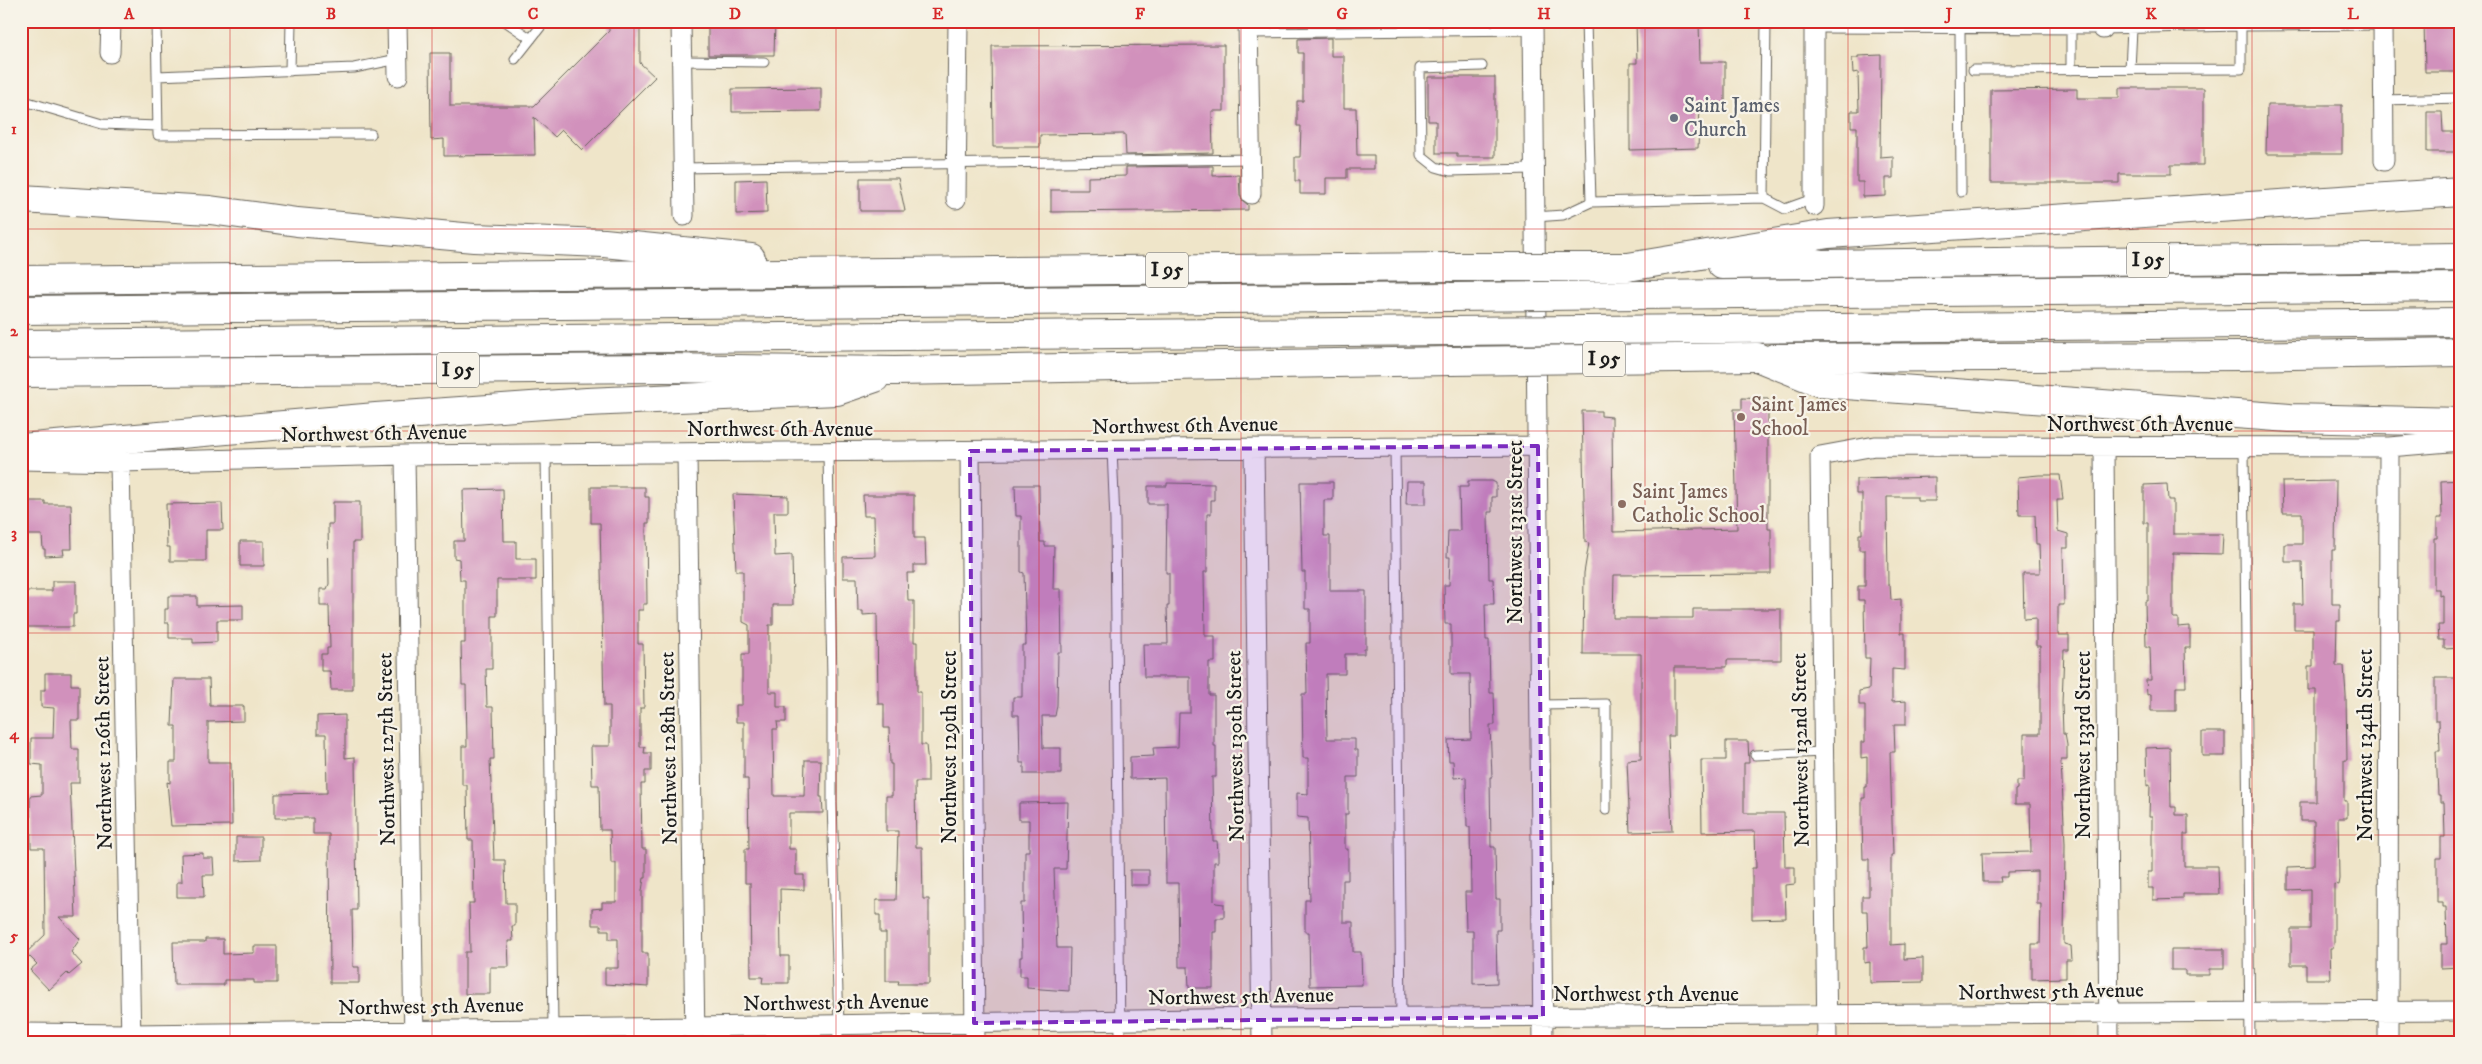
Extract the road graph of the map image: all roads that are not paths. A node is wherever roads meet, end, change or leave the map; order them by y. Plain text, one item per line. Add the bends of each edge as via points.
1 (111, 21) edge
2 (156, 21) edge
3 (291, 21) edge
4 (397, 21) edge
5 (505, 21) edge
6 (546, 21) edge
7 (681, 21) edge
8 (958, 21) edge
9 (1586, 21) edge
10 (1766, 21) edge
11 (2304, 23) edge
12 (2383, 23) edge
13 (1814, 25) edge
14 (2103, 25) edge
15 (1533, 26) edge
16 (2241, 26) junction
17 (1248, 27) edge
18 (1960, 29) junction
19 (2071, 29) junction
20 (2132, 29) junction
21 (531, 39) junction
22 (110, 53) dead end
23 (515, 59) dead end
24 (682, 61) junction
25 (764, 62) dead end
26 (1482, 66) dead end
27 (398, 68) joint
28 (2130, 69) junction
29 (1973, 70) dead end
30 (2071, 70) junction
31 (290, 71) junction
32 (157, 76) junction
33 (2461, 98) edge
34 (21, 100) edge
35 (2383, 100) junction
36 (158, 126) junction
37 (371, 134) dead end
38 (1250, 159) junction
39 (2384, 161) dead end
40 (956, 162) junction
41 (683, 168) junction
42 (1535, 169) junction
43 (1961, 192) dead end
44 (2461, 192) edge
45 (1251, 194) dead end
46 (1764, 198) junction
47 (21, 199) edge
48 (956, 199) dead end
49 (1591, 202) junction
50 (1814, 203) joint
51 (684, 216) dead end
52 (1535, 217) junction
53 (2461, 257) edge
54 (1628, 267) junction
55 (884, 272) junction
56 (21, 280) edge
57 (2461, 287) edge
58 (21, 310) edge
59 (2461, 322) edge
60 (21, 344) edge
61 (2461, 352) edge
62 (1757, 358) junction
63 (896, 371) junction
64 (21, 373) edge
65 (2461, 422) edge
66 (2461, 441) edge
67 (1395, 446) junction
68 (1538, 446) junction
69 (2389, 447) junction
70 (21, 448) edge
71 (1254, 448) junction
72 (2104, 448) junction
73 (2244, 448) junction
74 (1112, 449) junction
75 (970, 451) junction
76 (828, 452) junction
77 (687, 453) junction
78 (546, 454) junction
79 (405, 455) junction
80 (1820, 456) joint
81 (21, 460) edge
82 (120, 462) junction
83 (1540, 705) junction
84 (1824, 752) junction
85 (1755, 755) dead end
86 (1606, 810) dead end
87 (2461, 1011) edge
88 (2388, 1012) junction
89 (2109, 1013) junction
90 (2250, 1013) junction
91 (1543, 1017) junction
92 (1827, 1017) junction
93 (1262, 1018) junction
94 (1401, 1018) junction
95 (1119, 1021) junction
96 (974, 1023) junction
97 (553, 1028) junction
98 (21, 1033) edge
99 (838, 1034) edge
100 (695, 1035) edge
101 (414, 1036) edge
102 (131, 1038) edge
103 (975, 1043) edge
104 (1120, 1043) edge
105 (1262, 1043) edge
106 (1543, 1043) edge
107 (1827, 1043) edge
108 (2109, 1043) edge
109 (2250, 1043) edge
110 (2388, 1043) edge

1 - 22 street
2 - 32 lane
3 - 31 lane
4 - 27 street
5 - 21 lane
6 - 21 lane
7 - 24 street
8 - 40 street
9 - 49 lane
10 - 46 lane
11 - 12 lane
11 - 16 lane
12 - 35 street
13 - 18 lane
13 - 50 street
14 - 19 lane
14 - 20 lane
15 - 17 lane
15 - 42 street, Northwest 131st Street
16 - 20 lane
16 - 28 lane via 2241,69
17 - 38 street
18 - 19 lane
18 - 43 lane
19 - 30 lane
20 - 28 lane
21 - 23 lane
24 - 25 lane
24 - 41 street
26 - 42 lane via 1420,68 1421,155 1436,167 1450,171
27 - 31 lane
28 - 30 lane
29 - 30 lane
31 - 32 lane
32 - 36 lane
33 - 35 lane
34 - 36 lane via 102,124
35 - 39 street
36 - 37 lane via 158,135
38 - 40 lane
38 - 45 street
40 - 41 lane
40 - 48 street
41 - 51 street
42 - 52 street, Northwest 131st Street
44 - 54 highway via 1828,234
46 - 49 lane
46 - 50 lane via 1785,209
47 - 55 highway via 210,210 297,222 474,238 604,243
49 - 52 lane via 1563,215
52 - 68 street, Northwest 131st Street
53 - 54 highway, I 95
54 - 55 highway, I 95, bridge
55 - 56 highway, I 95
57 - 58 highway, bridge
59 - 60 highway, bridge
61 - 62 highway, I 95
62 - 63 highway, I 95, bridge
62 - 65 highway via 1821,383 2290,418
63 - 64 highway, I 95 via 653,368
63 - 70 highway via 837,391 376,417
66 - 69 street, Northwest 6th Avenue
67 - 68 street, Northwest 6th Avenue
67 - 71 street, Northwest 6th Avenue
67 - 94 lane
68 - 83 street, Northwest 131st Street
69 - 73 street, Northwest 6th Avenue
69 - 88 street, Northwest 134th Street
71 - 74 street, Northwest 6th Avenue
71 - 93 street, Northwest 130th Street
72 - 73 street, Northwest 6th Avenue
72 - 80 street, Northwest 6th Avenue via 1875,446
72 - 89 street, Northwest 133rd Street
73 - 90 lane
74 - 75 street, Northwest 6th Avenue
74 - 95 lane
75 - 76 street, Northwest 6th Avenue
75 - 96 street, Northwest 129th Street
76 - 77 street, Northwest 6th Avenue
76 - 99 lane
77 - 78 street, Northwest 6th Avenue
77 - 100 street, Northwest 128th Street
78 - 79 street, Northwest 6th Avenue
78 - 97 lane
79 - 82 street, Northwest 6th Avenue
79 - 101 street, Northwest 127th Street
80 - 84 street, Northwest 132nd Street
81 - 82 street, Northwest 6th Avenue
82 - 102 street, Northwest 126th Street
83 - 86 lane via 1606,704
83 - 91 street, Northwest 131st Street
84 - 85 lane
84 - 92 street, Northwest 132nd Street
87 - 88 street, Northwest 5th Avenue
88 - 90 street, Northwest 5th Avenue
88 - 110 street, Northwest 134th Street
89 - 90 street, Northwest 5th Avenue
89 - 92 street, Northwest 5th Avenue
89 - 108 street, Northwest 133rd Street
90 - 109 lane
91 - 92 street, Northwest 5th Avenue
91 - 94 street, Northwest 5th Avenue
91 - 106 street, Northwest 131st Street
92 - 107 street, Northwest 132nd Street
93 - 94 street, Northwest 5th Avenue
93 - 95 street, Northwest 5th Avenue
93 - 105 street, Northwest 130th Street
95 - 96 street, Northwest 5th Avenue
95 - 104 lane
96 - 99 street, Northwest 5th Avenue
96 - 103 street, Northwest 129th Street
97 - 100 street, Northwest 5th Avenue
97 - 101 street, Northwest 5th Avenue
98 - 102 street, Northwest 5th Avenue
99 - 100 street, Northwest 5th Avenue
101 - 102 street, Northwest 5th Avenue

